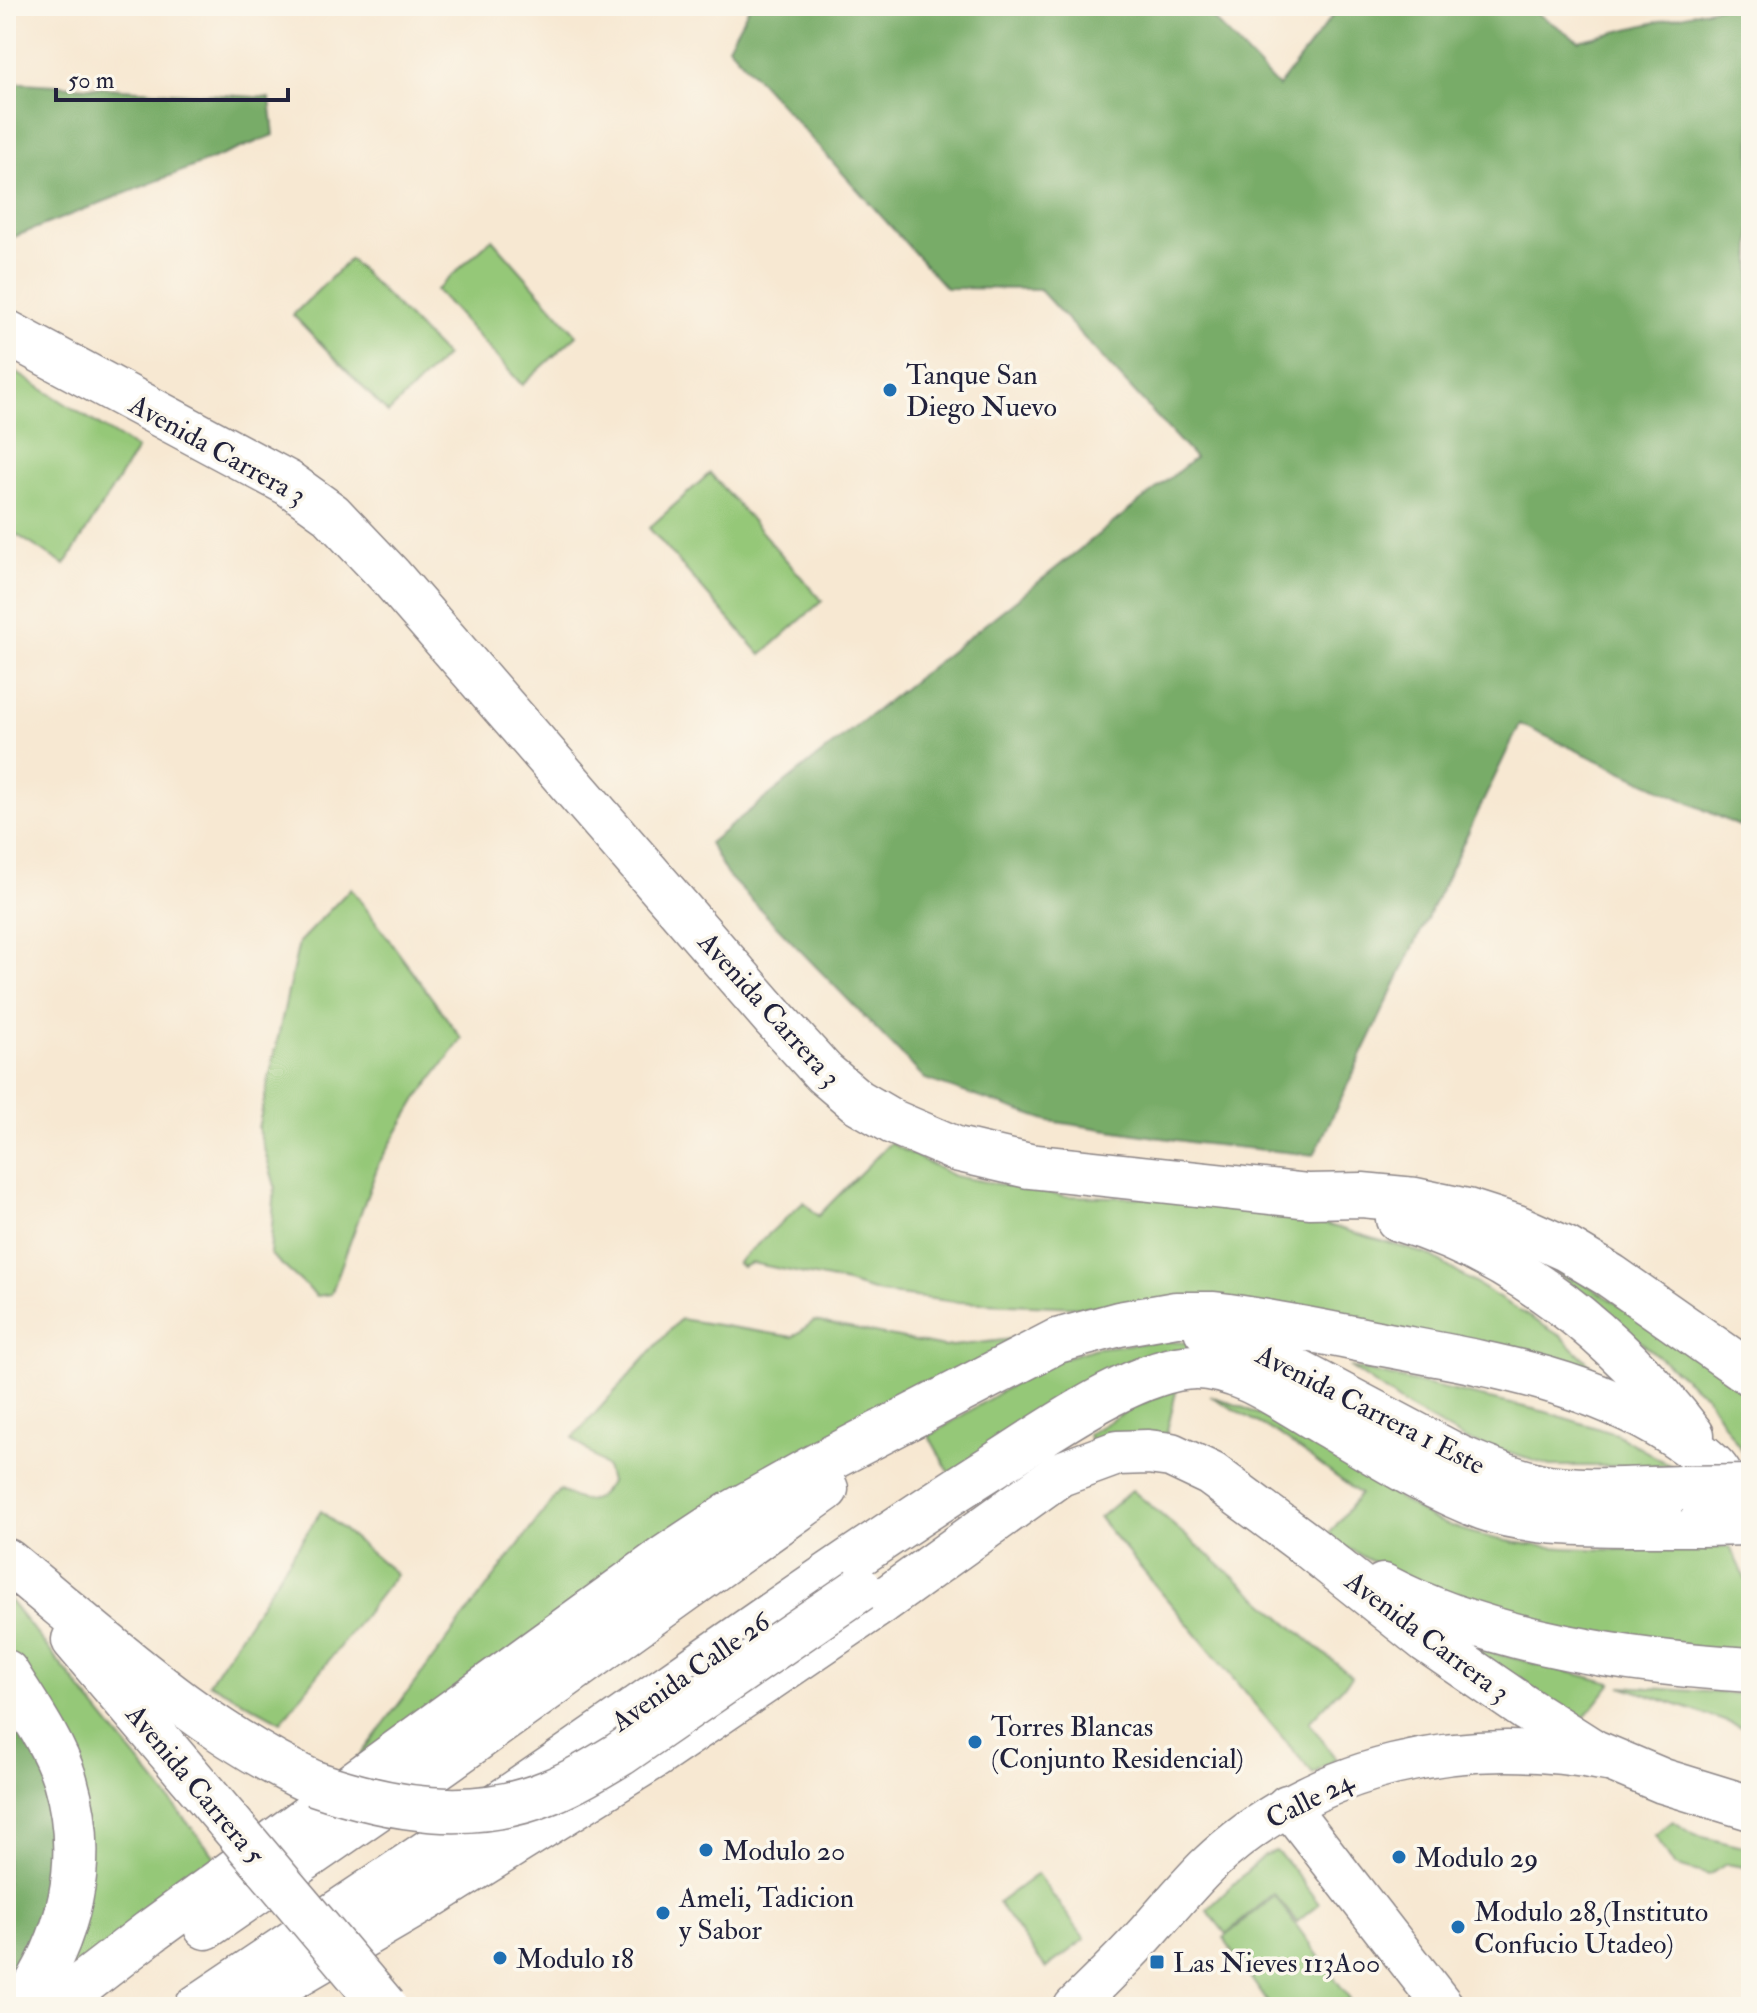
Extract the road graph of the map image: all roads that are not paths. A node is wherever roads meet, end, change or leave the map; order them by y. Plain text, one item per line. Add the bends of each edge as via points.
1 (6, 332) edge
2 (1309, 1196) junction
3 (1137, 1321) junction
4 (1199, 1367) joint
5 (996, 1373) junction
6 (1751, 1374) edge
7 (1051, 1430) junction
8 (1117, 1453) joint
9 (1060, 1474) junction
10 (1712, 1492) edge
11 (1751, 1523) edge
12 (1751, 1537) edge
13 (1307, 1545) junction
14 (6, 1561) edge
15 (860, 1589) junction
16 (1751, 1670) edge
17 (6, 1672) edge
18 (1616, 1762) junction
19 (1287, 1805) junction
20 (1751, 1808) edge
21 (22, 2007) edge
22 (53, 2007) edge
23 (78, 2007) edge
24 (197, 2007) edge
25 (241, 2007) edge
26 (385, 2007) edge
27 (1074, 2007) edge
28 (1444, 2007) edge

1 - 2 main road, Avenida Carrera 3 via 238,454 331,514 774,1018 857,1101 922,1136 999,1160
2 - 6 main road, Avenida Carrera 3 via 1415,1200 1517,1227 1611,1276
2 - 10 main road via 1432,1231 1545,1291 1624,1356 1659,1393
3 - 5 main road via 1057,1341
3 - 10 main road, Avenida Carrera 1 Este via 1221,1334 1495,1473 1537,1485
3 - 10 main road via 1196,1313 1245,1318 1484,1363 1577,1388 1692,1447
4 - 7 main road, Avenida Calle 26 via 1140,1379
4 - 10 main road, Avenida Carrera 1 Este via 1276,1395 1488,1510 1564,1521
5 - 22 main road via 816,1466 667,1556
5 - 23 main road via 329,1843 165,1955
7 - 15 main road
7 - 24 main road, Avenida Calle 26 via 890,1532
8 - 9 main road, Avenida Calle 26
8 - 13 main road, Avenida Carrera 3 via 1171,1455 1191,1463
9 - 15 main road
9 - 25 main road, Avenida Calle 26 via 655,1756
10 - 11 main road, Avenida Carrera 1 Este, bridge
10 - 12 main road
13 - 16 main road via 1418,1603 1484,1625 1659,1663
13 - 18 main road, Avenida Carrera 3 via 1426,1640 1565,1735
14 - 15 main road, bridge via 254,1752 314,1783 420,1810 513,1804 548,1793 620,1754
14 - 26 main road, Avenida Carrera 5, bridge
17 - 21 main road via 64,1778 76,1830 75,1882 63,1932
18 - 19 street, Calle 24 via 1540,1751 1431,1756 1380,1766
18 - 20 main road, Avenida Carrera 3
19 - 27 street, Calle 24 via 1208,1865
19 - 28 street

